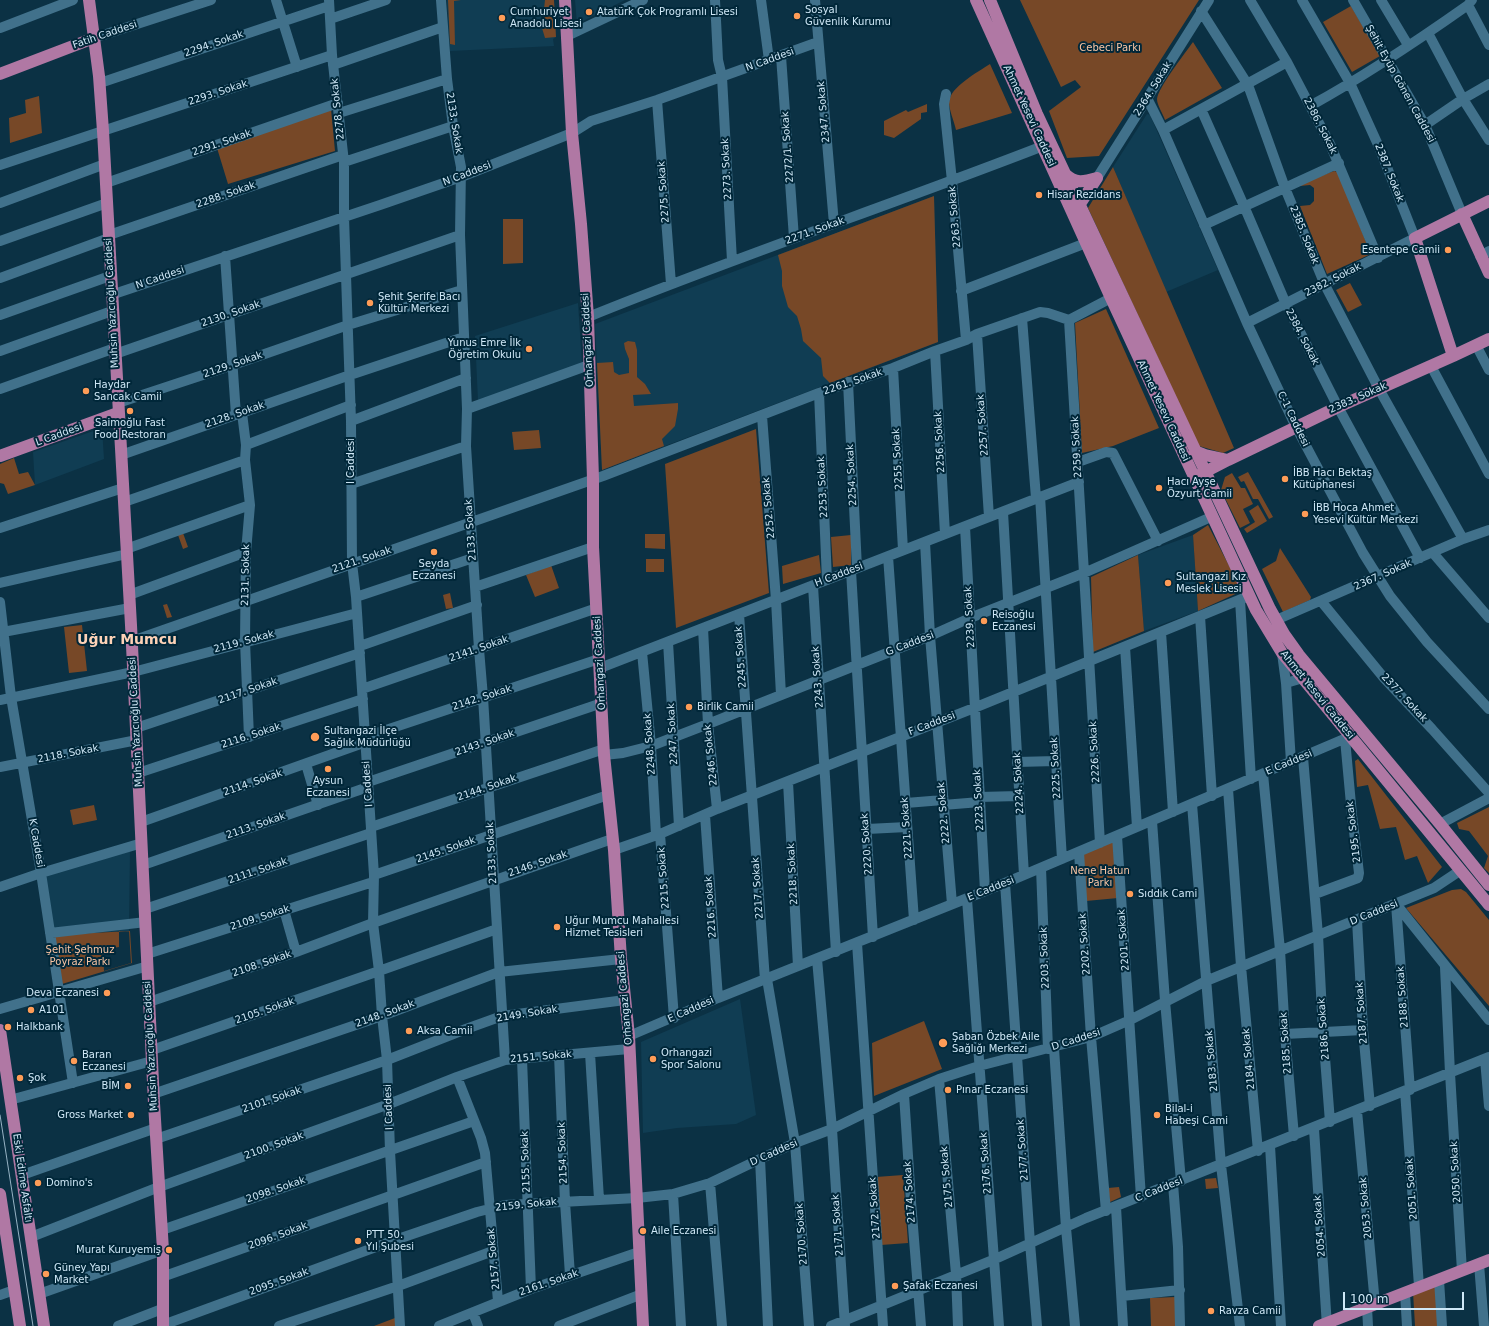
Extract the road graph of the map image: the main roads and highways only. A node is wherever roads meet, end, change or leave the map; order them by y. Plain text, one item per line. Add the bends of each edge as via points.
1 (89, 0) edge
2 (565, 0) edge
3 (976, 0) edge
4 (990, 0) edge
5 (94, 38) junction
6 (0, 74) edge
7 (1065, 173) junction
8 (1489, 200) edge
9 (1077, 210) junction
10 (1462, 214) junction
11 (1415, 238) joint
12 (1485, 253) edge
13 (1489, 273) edge
14 (1489, 339) edge
15 (1453, 356) junction
16 (118, 408) junction
17 (1196, 451) junction
18 (0, 456) edge
19 (1228, 460) junction
20 (1206, 472) junction
21 (1194, 478) junction
22 (1212, 517) junction
23 (1230, 523) junction
24 (1261, 591) junction
25 (1244, 598) junction
26 (1466, 866) junction
27 (1489, 885) edge
28 (1489, 889) edge
29 (1489, 905) edge
30 (0, 1030) edge
31 (1, 1201) edge
32 (4, 1247) edge
33 (1484, 1262) edge
34 (163, 1325) edge
35 (1324, 1325) edge
36 (20, 1326) edge
37 (44, 1326) edge
38 (643, 1326) edge

1 - 5 main road, Muhsin Yazıcıoğlu Caddesi
2 - 38 main road, Orhangazi Caddesi via 572,133 588,317 593,547 604,752 629,1036
3 - 9 main road, Ahmet Yesevi Caddesi via 1043,146
4 - 7 main road, Ahmet Yesevi Caddesi
5 - 6 main road, Fatih Caddesi
5 - 16 main road, Muhsin Yazıcıoğlu Caddesi via 100,84
7 - 9 main road, Ahmet Yesevi Caddesi
7 - 9 main road via 1076,181 1097,178
8 - 10 main road, 2382. Sokak
9 - 17 main road, Ahmet Yesevi Caddesi
9 - 21 main road, Ahmet Yesevi Caddesi via 1086,243
10 - 11 main road, 2382. Sokak
10 - 12 main road
11 - 15 main road, 2387. Sokak
12 - 13 main road
14 - 15 main road, 2383. Sokak
15 - 19 main road, 2383. Sokak
16 - 18 main road, L Caddesi
16 - 34 main road, Muhsin Yazıcıoğlu Caddesi via 163,1250
17 - 19 main road
17 - 20 main road, Ahmet Yesevi Caddesi
19 - 20 main road, 2383. Sokak
20 - 21 main road, 2383. Sokak
20 - 23 main road, Ahmet Yesevi Caddesi
21 - 22 main road, Ahmet Yesevi Caddesi
22 - 23 main road
22 - 25 main road, Ahmet Yesevi Caddesi
23 - 24 main road, Ahmet Yesevi Caddesi
24 - 25 main road
24 - 26 main road, Ahmet Yesevi Caddesi via 1299,655 1440,824
25 - 26 main road, Ahmet Yesevi Caddesi via 1256,610 1282,653 1348,738
26 - 27 main road, Ahmet Yesevi Caddesi
26 - 28 main road
26 - 29 main road, Ahmet Yesevi Caddesi
30 - 37 main road, Eski Edirne Asfaltı
31 - 32 main road
32 - 36 main road
33 - 35 main road

